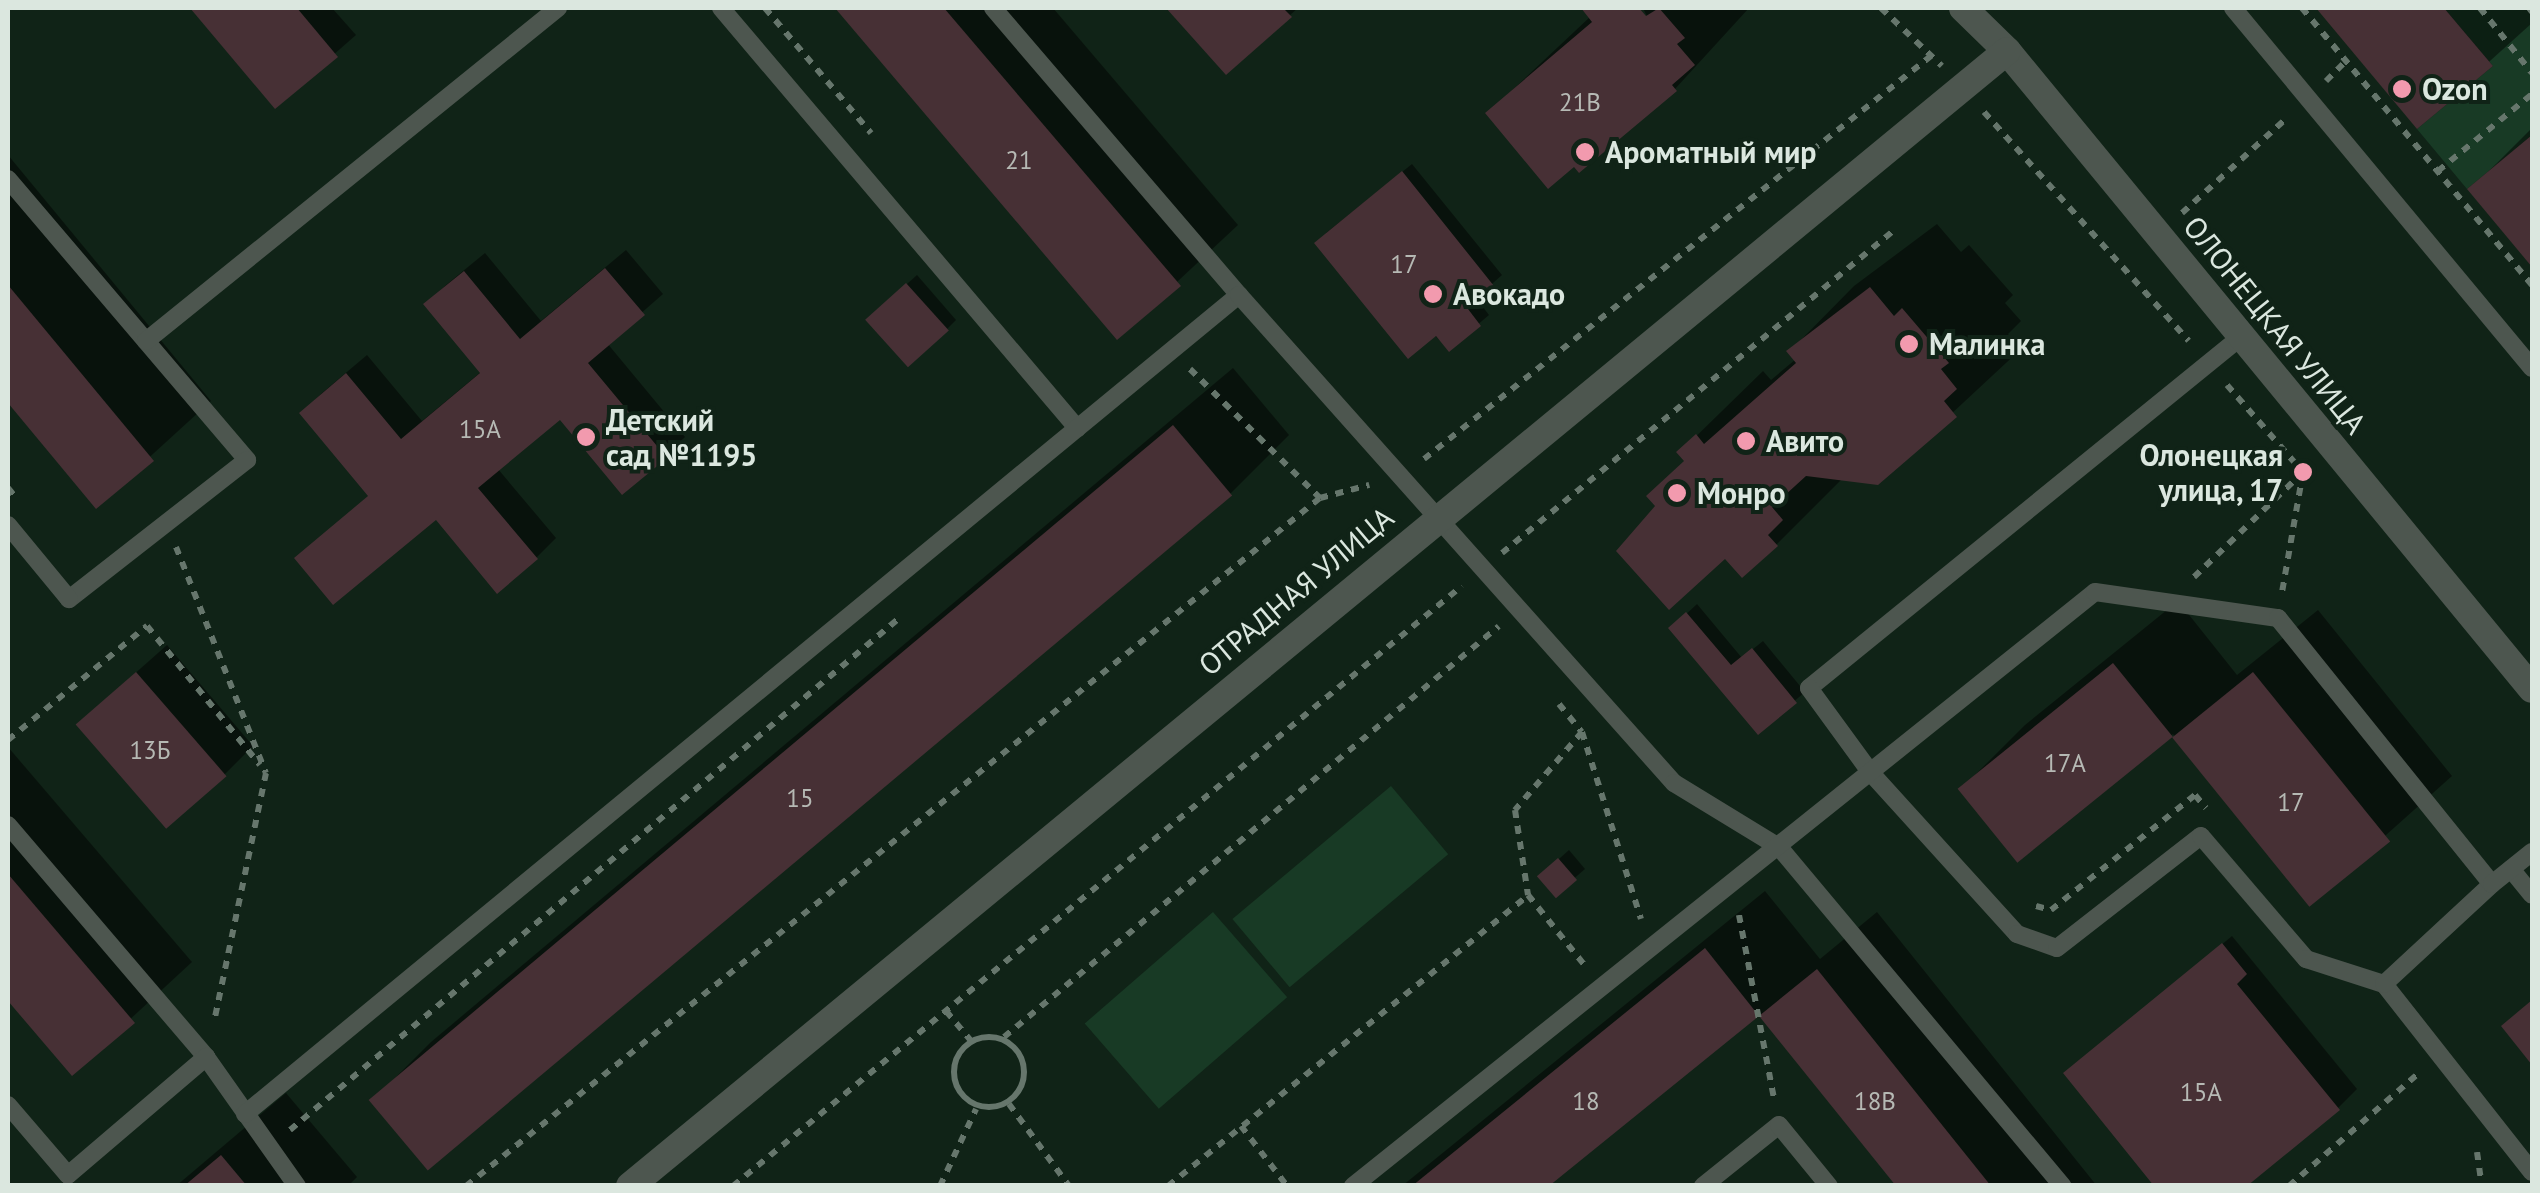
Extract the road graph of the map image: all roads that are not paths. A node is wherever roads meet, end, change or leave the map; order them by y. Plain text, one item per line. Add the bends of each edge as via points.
1 (558, 8) edge
2 (721, 8) edge
3 (993, 8) edge
4 (1962, 8) edge
5 (2233, 8) edge
6 (2008, 50) junction
7 (8, 179) edge
8 (1239, 294) junction
9 (2242, 336) junction
10 (146, 341) junction
11 (2532, 368) edge
12 (1076, 428) junction
13 (1438, 516) junction
14 (8, 525) edge
15 (2532, 689) edge
16 (1871, 773) junction
17 (8, 825) edge
18 (1779, 847) junction
19 (2532, 852) edge
20 (2512, 869) junction
21 (2492, 884) junction
22 (2532, 895) edge
23 (2384, 984) junction
24 (206, 1057) junction
25 (8, 1105) edge
26 (246, 1114) junction
27 (2532, 1172) edge
28 (297, 1186) edge
29 (630, 1186) edge
30 (1353, 1186) edge
31 (1704, 1186) edge
32 (1829, 1186) edge
33 (2062, 1186) edge

1 - 10 lane
2 - 12 lane
3 - 8 lane
4 - 6 street, ОЛОНЕЦКАЯ УЛИЦА
5 - 11 lane
6 - 9 street, ОЛОНЕЦКАЯ УЛИЦА
6 - 13 street, ОТРАДНАЯ УЛИЦА
7 - 10 lane
8 - 12 lane
8 - 13 lane
9 - 15 street, ОЛОНЕЦКАЯ УЛИЦА
9 - 16 lane via 1808,688
10 - 14 lane via 246,460 69,598
12 - 26 lane
13 - 18 lane via 1674,783
13 - 29 street, ОТРАДНАЯ УЛИЦА
16 - 18 lane
16 - 21 lane via 2095,592 2278,618
16 - 23 lane via 2016,934 2057,948 2202,836 2306,959
17 - 24 lane
18 - 30 lane
18 - 33 lane
19 - 20 lane
20 - 21 lane
20 - 22 lane
21 - 23 lane
23 - 27 lane
24 - 25 lane via 68,1175
24 - 26 lane
26 - 28 lane
31 - 32 lane via 1779,1125

